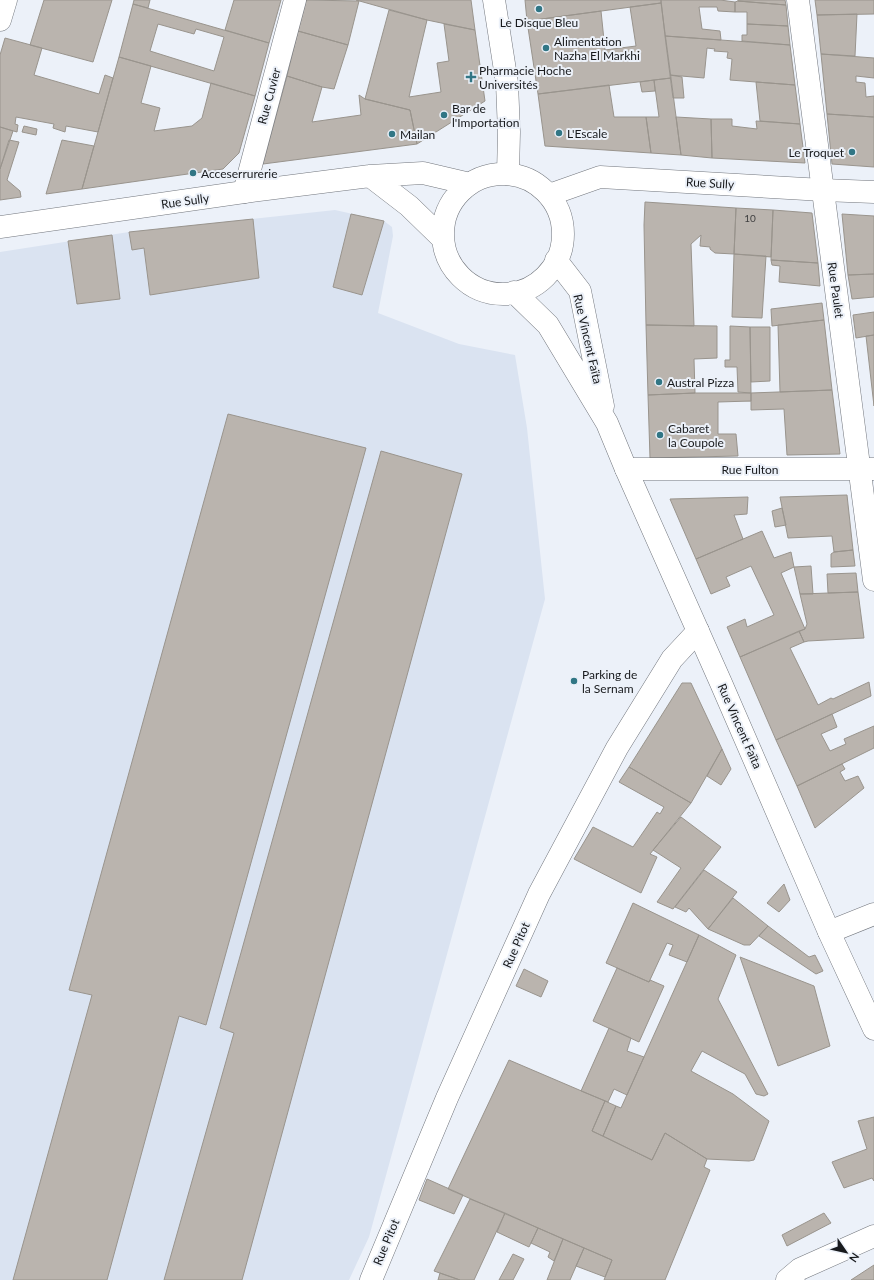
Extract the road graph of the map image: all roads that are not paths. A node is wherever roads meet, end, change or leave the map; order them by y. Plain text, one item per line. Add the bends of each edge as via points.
1 (6, 0) edge
2 (295, 0) edge
3 (494, 0) edge
4 (798, 0) edge
5 (0, 20) edge
6 (508, 174) junction
7 (370, 176) junction
8 (470, 184) junction
9 (823, 190) junction
10 (244, 192) junction
11 (874, 192) edge
12 (549, 195) junction
13 (0, 227) edge
14 (443, 239) junction
15 (556, 260) junction
16 (514, 292) junction
17 (607, 423) junction
18 (626, 469) junction
19 (867, 469) edge
20 (874, 580) edge
21 (698, 631) junction
22 (874, 914) edge
23 (829, 932) junction
24 (874, 1029) edge
25 (874, 1236) edge
26 (371, 1280) edge
27 (787, 1280) edge

1 - 5 street
2 - 10 street, Rue Cuvier
3 - 6 street via 506,83
4 - 9 street, Rue Paulet
6 - 8 street via 495,174
6 - 12 street via 523,177
7 - 8 street, Rue Sully via 423,173
7 - 10 street, Rue Sully
7 - 14 street via 409,206
8 - 14 street via 454,198 445,218
9 - 11 street, Rue Sully
9 - 12 street, Rue Sully via 600,176
9 - 19 street, Rue Paulet
10 - 13 street, Rue Sully
12 - 15 street via 560,217 562,232
14 - 16 street via 451,265 460,276 476,287 494,293
15 - 16 street via 546,275 531,286
15 - 17 street, Rue Vincent Faïta via 580,291
16 - 17 street, Rue Vincent Faïta via 548,325
17 - 18 street, Rue Vincent Faïta
18 - 19 street, Rue Fulton
18 - 21 street, Rue Vincent Faïta
19 - 20 street, Rue Paulet
21 - 23 street, Rue Vincent Faïta
21 - 26 street, Rue Pitot via 672,659 617,748 540,894 446,1098
22 - 23 street
23 - 24 street, Rue Vincent Faïta
25 - 27 street via 800,1269

